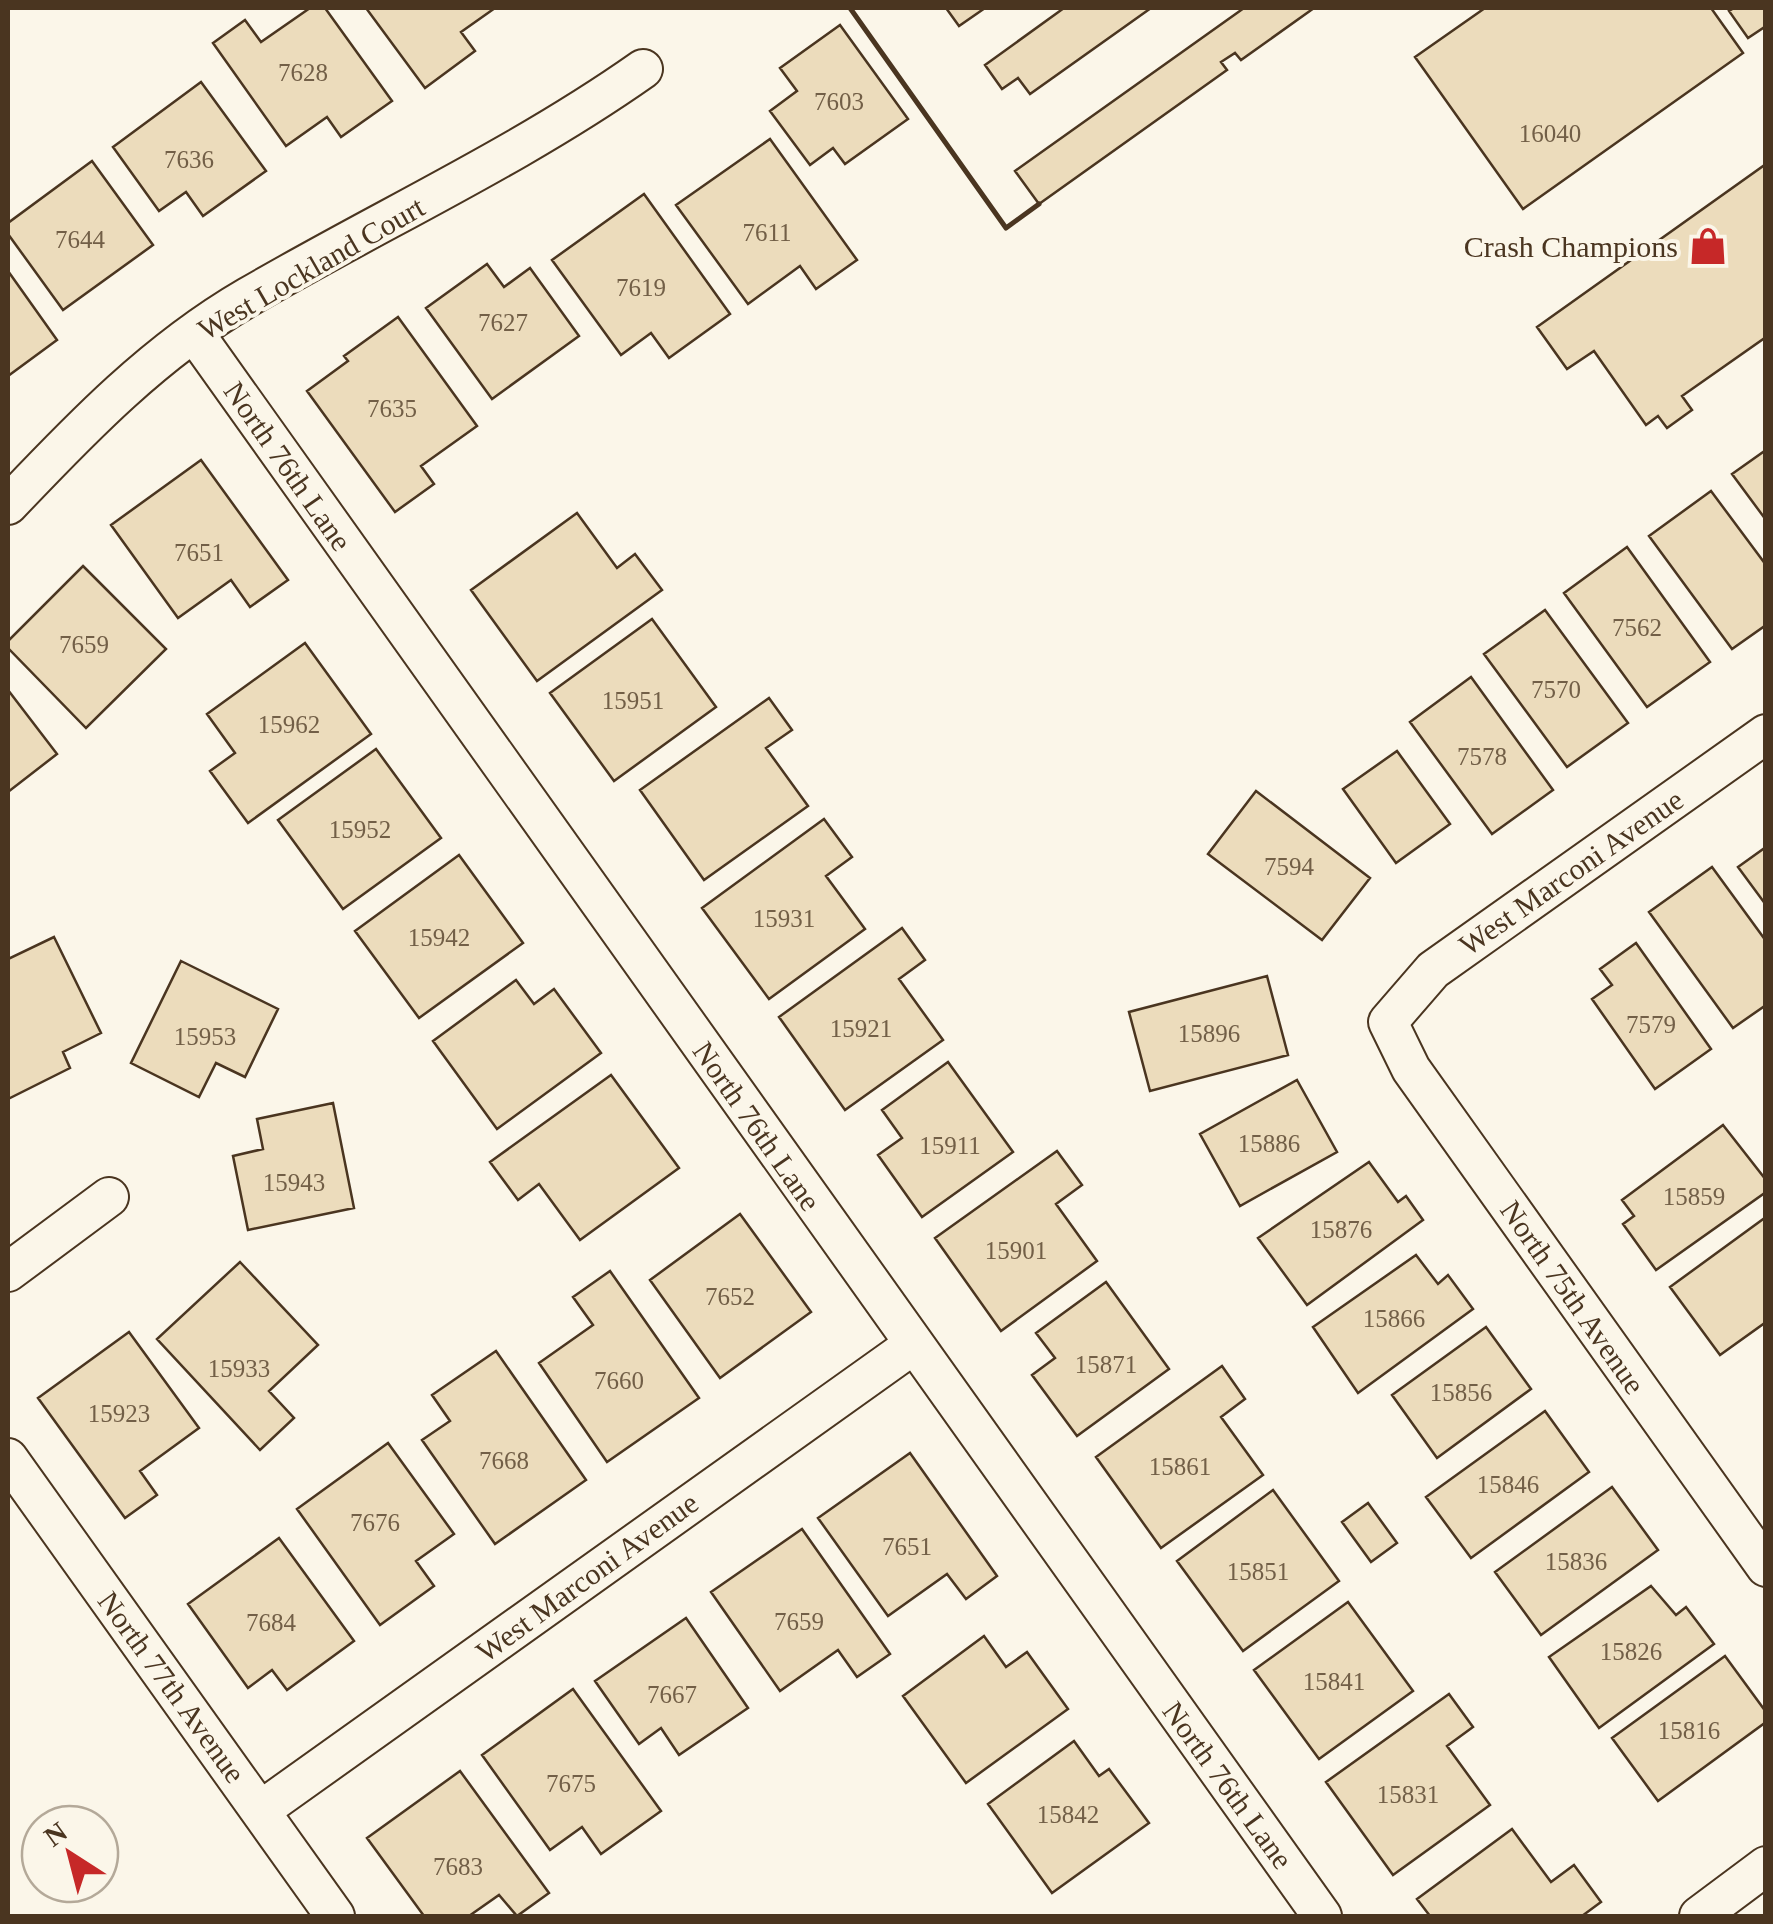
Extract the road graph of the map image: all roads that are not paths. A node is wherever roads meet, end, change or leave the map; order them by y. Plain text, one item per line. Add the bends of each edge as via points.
1 (644, 69) dead end
2 (194, 334) junction
3 (8, 505) edge
4 (1766, 734) edge
5 (1388, 1022) joint
6 (110, 1197) dead end
7 (8, 1272) edge
8 (913, 1344) junction
9 (8, 1458) edge
10 (1766, 1568) edge
11 (261, 1810) junction
12 (1766, 1866) edge
13 (1739, 1905) edge
14 (335, 1916) edge
15 (1322, 1916) edge
16 (1699, 1916) edge

1 - 2 street, West Lockland Court via 568,122 246,298
2 - 3 street, West Lockland Court via 91,417
2 - 8 street, North 76th Lane
4 - 5 street, West Marconi Avenue via 1433,970
5 - 10 street, North 75th Avenue via 1411,1069
6 - 7 street
8 - 11 street, West Marconi Avenue
8 - 15 street, North 76th Lane
9 - 11 street, North 77th Avenue
11 - 14 street, North 77th Avenue
12 - 13 street
13 - 16 street

